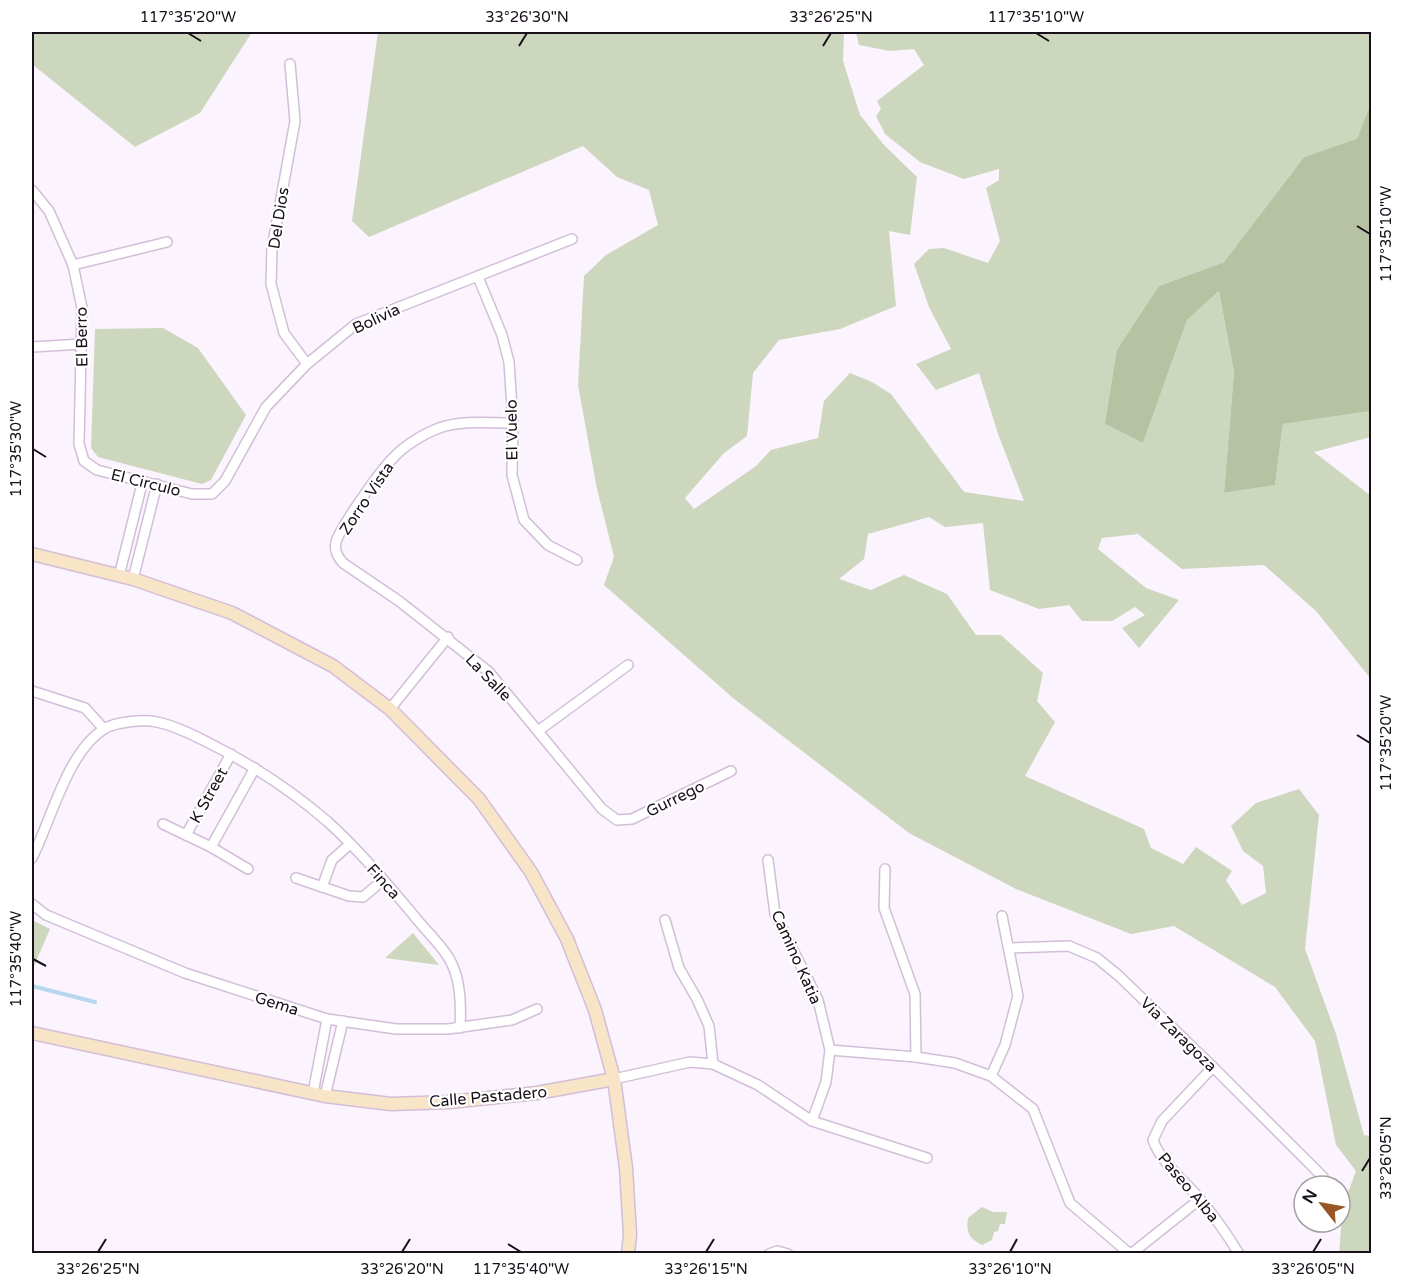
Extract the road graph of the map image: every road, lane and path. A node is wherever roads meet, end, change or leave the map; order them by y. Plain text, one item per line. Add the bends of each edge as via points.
1 (290, 63) dead end
2 (32, 190) edge
3 (572, 239) dead end
4 (167, 242) dead end
5 (73, 265) junction
6 (478, 277) junction
7 (82, 344) junction
8 (32, 346) edge
9 (307, 364) junction
10 (513, 423) junction
11 (84, 461) joint
12 (143, 480) junction
13 (157, 484) junction
14 (212, 494) joint
15 (32, 554) edge
16 (339, 558) joint
17 (577, 560) dead end
18 (119, 576) junction
19 (133, 579) junction
20 (448, 637) junction
21 (628, 665) dead end
22 (32, 691) edge
23 (390, 709) junction
24 (104, 729) junction
25 (538, 731) junction
26 (231, 754) junction
27 (255, 768) junction
28 (731, 771) dead end
29 (617, 820) joint
30 (163, 824) dead end
31 (186, 835) junction
32 (351, 844) junction
33 (211, 847) junction
34 (32, 858) edge
35 (768, 860) dead end
36 (248, 869) dead end
37 (885, 869) dead end
38 (296, 878) dead end
39 (383, 880) junction
40 (322, 886) junction
41 (32, 904) edge
42 (1002, 916) dead end
43 (665, 920) dead end
44 (1009, 948) junction
45 (537, 1010) dead end
46 (327, 1019) junction
47 (343, 1021) junction
48 (460, 1028) junction
49 (32, 1033) edge
50 (830, 1050) junction
51 (916, 1057) junction
52 (713, 1064) junction
53 (1213, 1067) junction
54 (991, 1076) junction
55 (614, 1079) junction
56 (313, 1093) junction
57 (326, 1096) junction
58 (812, 1121) junction
59 (927, 1158) dead end
60 (1320, 1174) edge
61 (1200, 1199) junction
62 (628, 1254) edge
63 (769, 1254) edge
64 (788, 1254) edge
65 (1131, 1254) edge
66 (1239, 1254) edge

1 - 9 street, Del Dios via 295,121 273,248 271,284 284,333
2 - 5 street, El Berro via 49,211
3 - 6 street, Bolivia
4 - 5 street
5 - 7 street, El Berro via 82,308
6 - 9 street, Bolivia via 356,324
6 - 10 street, El Vuelo via 509,362
7 - 8 street
7 - 11 street, El Berro via 79,444
9 - 14 street, Bolivia via 266,407 225,481
10 - 16 street, Zorro Vista via 440,428 393,457 341,532 336,542
10 - 17 street, El Vuelo via 512,475 524,520 548,544
11 - 12 street, El Circulo via 97,470
12 - 13 street, El Circulo
12 - 18 street
13 - 14 street, El Circulo via 192,494
13 - 19 street
15 - 18 street
16 - 20 street, La Salle
18 - 19 street
19 - 23 street via 232,613 333,666
20 - 23 street
20 - 25 street, La Salle via 489,672
21 - 25 street
22 - 24 street via 85,708
23 - 55 street via 479,799 531,872 567,939 595,1010
24 - 26 street, Finca via 120,723 154,721
24 - 34 street via 85,747 70,771
25 - 29 street, La Salle via 602,808
26 - 27 street, Finca
26 - 31 street, K Street
27 - 32 street, Finca
27 - 33 street
28 - 29 street, Gurrego via 632,819
30 - 31 street
31 - 33 street
32 - 39 street, Finca
32 - 40 street via 332,860
33 - 36 street
35 - 50 street, Camino Katia via 775,914 818,1000
37 - 51 street via 884,908 915,994
38 - 40 street
39 - 40 street via 363,897
39 - 48 street, Finca via 450,960 459,984
41 - 46 street, Gema via 46,915 185,973
42 - 44 street
43 - 52 street via 679,968 709,1026
44 - 53 street, Via Zaragoza via 1069,946 1097,958
44 - 54 street via 1018,996 1005,1045
45 - 48 street, Gema via 512,1020
46 - 47 street, Gema
46 - 56 street
47 - 48 street, Gema via 396,1029
47 - 57 street
49 - 56 street, Calle Pastadero
50 - 51 street
50 - 58 street, Camino Katia via 826,1082
51 - 54 street via 955,1063
52 - 55 street, Calle Pastadero via 690,1062
52 - 58 street, Calle Pastadero via 758,1084
53 - 60 street, Via Zaragoza
53 - 61 street, Paseo Alba via 1162,1121 1153,1140 1158,1152
54 - 65 street via 1033,1109 1070,1203
55 - 57 street, Calle Pastadero via 537,1093 450,1102 391,1104
55 - 62 street via 626,1168
56 - 57 street, Calle Pastadero
58 - 59 street, Calle Pastadero
61 - 65 street
61 - 66 street, Paseo Alba
63 - 64 street

